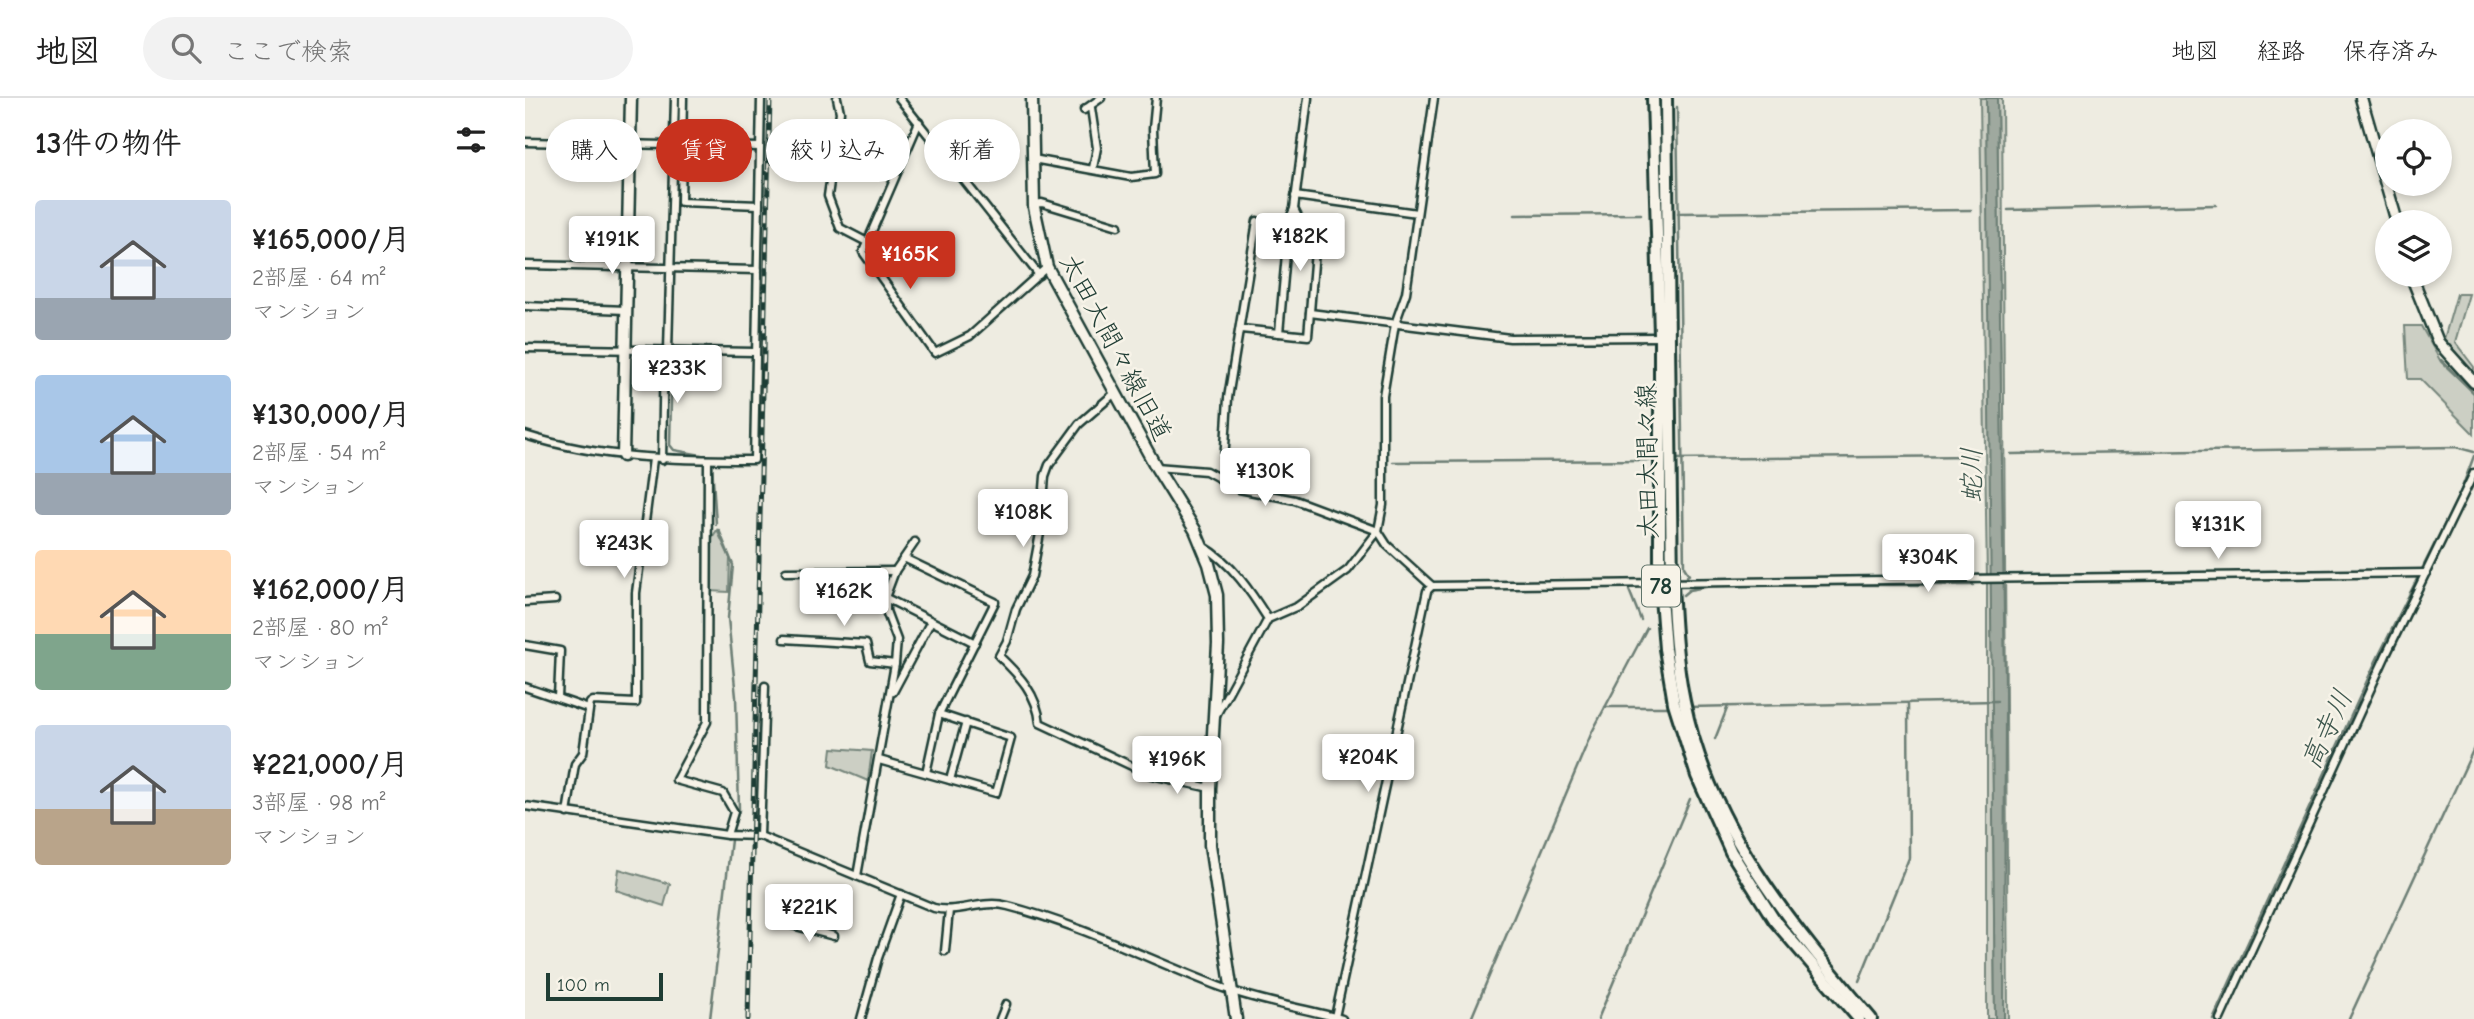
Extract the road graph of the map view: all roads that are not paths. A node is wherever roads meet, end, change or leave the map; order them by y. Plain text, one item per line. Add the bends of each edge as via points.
1 (631, 98) edge
2 (675, 98) edge
3 (683, 98) edge
4 (761, 98) edge
5 (837, 98) edge
6 (899, 98) edge
7 (1031, 98) edge
8 (1101, 98) edge
9 (1156, 98) edge
10 (1308, 98) edge
11 (1434, 98) edge
12 (1653, 98) edge
13 (1666, 98) edge
14 (2361, 98) edge
15 (631, 119) edge
16 (675, 119) edge
17 (683, 119) edge
18 (919, 122) junction
19 (525, 142) edge
20 (546, 142) edge
21 (752, 147) edge
22 (760, 147) junction
23 (1033, 159) junction
24 (1093, 168) junction
25 (629, 182) edge
26 (673, 182) edge
27 (682, 182) edge
28 (1294, 196) junction
29 (1034, 204) junction
30 (759, 205) junction
31 (1294, 209) junction
32 (2394, 210) edge
33 (1417, 213) junction
34 (1257, 221) dead end
35 (1118, 226) dead end
36 (867, 242) junction
37 (525, 265) edge
38 (627, 267) junction
39 (1048, 267) junction
40 (670, 268) junction
41 (758, 270) junction
42 (1039, 275) junction
43 (2416, 287) edge
44 (525, 306) edge
45 (626, 310) junction
46 (1310, 313) junction
47 (1395, 324) junction
48 (1241, 329) junction
49 (1279, 333) junction
50 (1660, 337) junction
51 (525, 348) edge
52 (625, 350) junction
53 (666, 350) junction
54 (755, 352) junction
55 (2474, 382) edge
56 (1116, 392) junction
57 (525, 435) edge
58 (623, 456) junction
59 (653, 460) junction
60 (662, 460) junction
61 (708, 460) junction
62 (1156, 467) junction
63 (2474, 473) edge
64 (1223, 479) junction
65 (1378, 531) junction
66 (915, 542) dead end
67 (1202, 546) junction
68 (906, 559) junction
69 (895, 571) junction
70 (786, 572) dead end
71 (2426, 573) junction
72 (1660, 584) junction
73 (1672, 584) junction
74 (1432, 586) junction
75 (886, 598) junction
76 (555, 600) dead end
77 (525, 602) edge
78 (1268, 619) junction
79 (931, 621) junction
80 (784, 639) dead end
81 (975, 643) junction
82 (525, 645) edge
83 (895, 664) junction
84 (765, 686) dead end
85 (525, 687) edge
86 (892, 693) junction
87 (558, 698) junction
88 (589, 709) junction
89 (939, 714) junction
90 (1215, 717) junction
91 (966, 722) junction
92 (879, 760) junction
93 (926, 773) junction
94 (950, 780) junction
95 (1210, 788) junction
96 (525, 806) edge
97 (567, 813) junction
98 (727, 835) junction
99 (761, 836) junction
100 (857, 876) junction
101 (901, 894) junction
102 (949, 909) junction
103 (792, 925) dead end
104 (834, 936) dead end
105 (945, 951) dead end
106 (1232, 991) junction
107 (1006, 1004) dead end
108 (1338, 1018) edge
109 (861, 1019) edge
110 (1000, 1019) edge
111 (1236, 1019) edge
112 (1859, 1019) edge
113 (1871, 1019) edge
114 (2220, 1019) edge

1 - 15 street
2 - 16 street
3 - 17 street
4 - 22 street
5 - 36 street via 840,111 829,202 843,232
6 - 18 street
7 - 23 street, 太田大間々線旧道
8 - 24 street via 1088,109 1097,148
9 - 24 street via 1155,174 1139,178
10 - 28 street
11 - 33 street
12 - 50 main road, 太田大間々線 / 78
13 - 73 main road, 太田大間々線 / 78
14 - 32 street
18 - 36 street
18 - 42 street
19 - 20 street
21 - 22 street
22 - 30 street
23 - 24 street
23 - 29 street, 太田大間々線旧道
25 - 38 street
26 - 40 street
27 - 30 street via 681,202
28 - 31 street
28 - 33 street
29 - 35 street
29 - 39 street, 太田大間々線旧道
30 - 41 street
31 - 46 street via 1315,251
31 - 49 street via 1289,220
33 - 47 street via 1406,293
34 - 48 street
36 - 42 street via 863,251 935,353 970,336
37 - 38 street
38 - 40 street
38 - 45 street
39 - 42 street
39 - 56 street, 太田大間々線旧道
40 - 41 street
40 - 53 street
41 - 54 street
43 - 55 street via 2438,342
44 - 45 street
45 - 52 street
46 - 47 street
46 - 49 street via 1308,336
47 - 50 street via 1510,338
47 - 65 street via 1383,396 1383,505
48 - 49 street
48 - 64 street via 1228,398
50 - 72 main road, 太田大間々線 / 78
51 - 52 street
52 - 53 street
52 - 58 street
53 - 54 street
53 - 60 street
54 - 61 street via 754,460
56 - 62 street, 太田大間々線旧道
56 - 95 street via 1079,424 1049,465 1033,576 999,656 1038,702 1040,723 1151,775
57 - 58 street
58 - 59 street
59 - 60 street
59 - 88 street via 636,593 636,702 593,701
60 - 61 street
61 - 98 street via 707,722 676,780 723,793 734,812
62 - 64 street via 1206,471
62 - 67 street, 太田大間々線旧道
63 - 71 street
64 - 65 street via 1239,489 1295,500
65 - 74 street
65 - 78 street via 1348,570 1298,606
66 - 68 street
67 - 78 street via 1246,586
67 - 90 street, 太田大間々線旧道 via 1219,613
68 - 69 street
68 - 81 street via 995,602
69 - 70 street
69 - 75 street
71 - 73 street
71 - 114 street
72 - 73 street
72 - 74 street
72 - 112 main road, 太田大間々線 / 78 via 1674,703 1711,812 1774,920
73 - 113 main road, 太田大間々線 / 78 via 1684,703 1721,808 1771,896
74 - 108 street via 1427,591
75 - 79 street
75 - 83 street via 897,640
76 - 77 street
78 - 90 street
79 - 81 street
79 - 86 street
80 - 83 street via 866,644 870,661
81 - 89 street
82 - 87 street via 560,651
83 - 86 street
84 - 99 street
85 - 87 street
86 - 92 street
87 - 88 street
88 - 97 street
89 - 91 street
89 - 93 street
90 - 95 street, 太田大間々線旧道
91 - 94 street
91 - 94 street via 1011,738 996,793
92 - 93 street
92 - 100 street
93 - 94 street
95 - 106 street, 太田大間々線旧道 via 1210,845
96 - 97 street
97 - 98 street
98 - 99 street
99 - 100 street
100 - 101 street
101 - 102 street via 934,908
101 - 109 street
102 - 105 street
102 - 106 street via 986,903 1010,906 1093,934
103 - 104 street
106 - 108 street
106 - 111 street, 太田大間々線旧道
107 - 110 street

